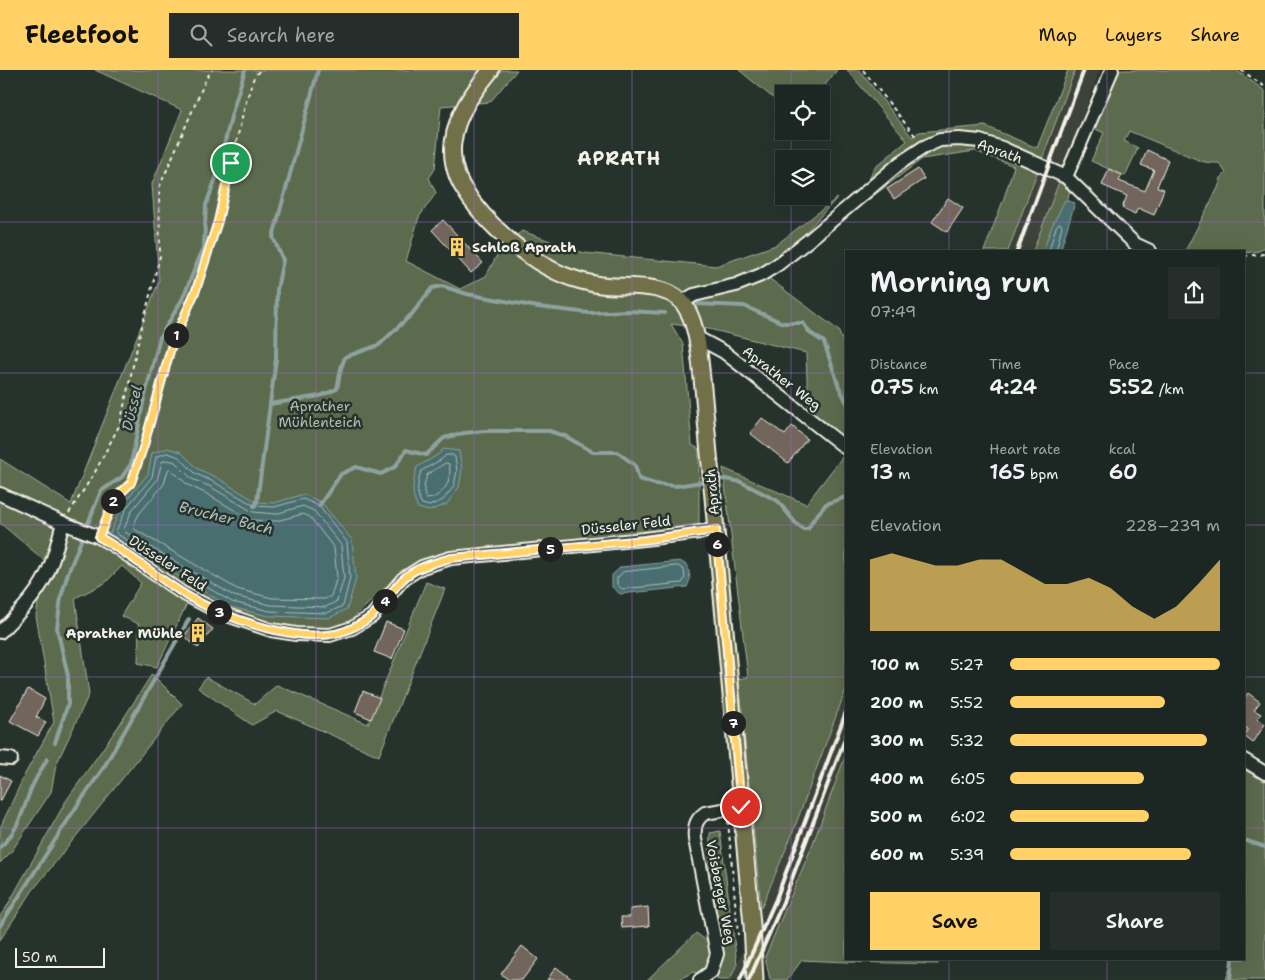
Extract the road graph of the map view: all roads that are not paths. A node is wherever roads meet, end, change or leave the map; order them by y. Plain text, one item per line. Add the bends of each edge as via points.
1 (492, 70) edge
2 (1112, 70) edge
3 (1066, 177) junction
4 (1148, 250) edge
5 (682, 302) junction
6 (696, 337) junction
7 (845, 447) edge
8 (0, 494) edge
9 (67, 525) junction
10 (716, 530) junction
11 (0, 632) edge
12 (1245, 761) edge
13 (1265, 773) edge
14 (734, 808) junction
15 (700, 980) edge
16 (755, 980) edge

1 - 5 main road via 464,106 452,144 453,162 462,185 479,209 503,235 556,272 601,285 664,291
2 - 3 street
3 - 4 street, Aprath via 1135,244
3 - 5 street, Aprath via 980,141 940,140 900,163 777,265 736,285 694,295
5 - 6 main road, Aprath via 690,314
6 - 7 street, Aprather Weg via 724,352
6 - 10 main road, Aprath
8 - 9 street, Düsseler Feld
9 - 10 street, Düsseler Feld via 99,537 182,593 221,613 271,630 330,635 352,628 372,616 403,579 422,567 451,558
9 - 11 street via 39,588
10 - 14 main road, Aprath
12 - 13 street
14 - 15 street, Voisberger Weg via 705,813 695,826 717,954 711,972
14 - 16 main road, Aprath via 752,925

